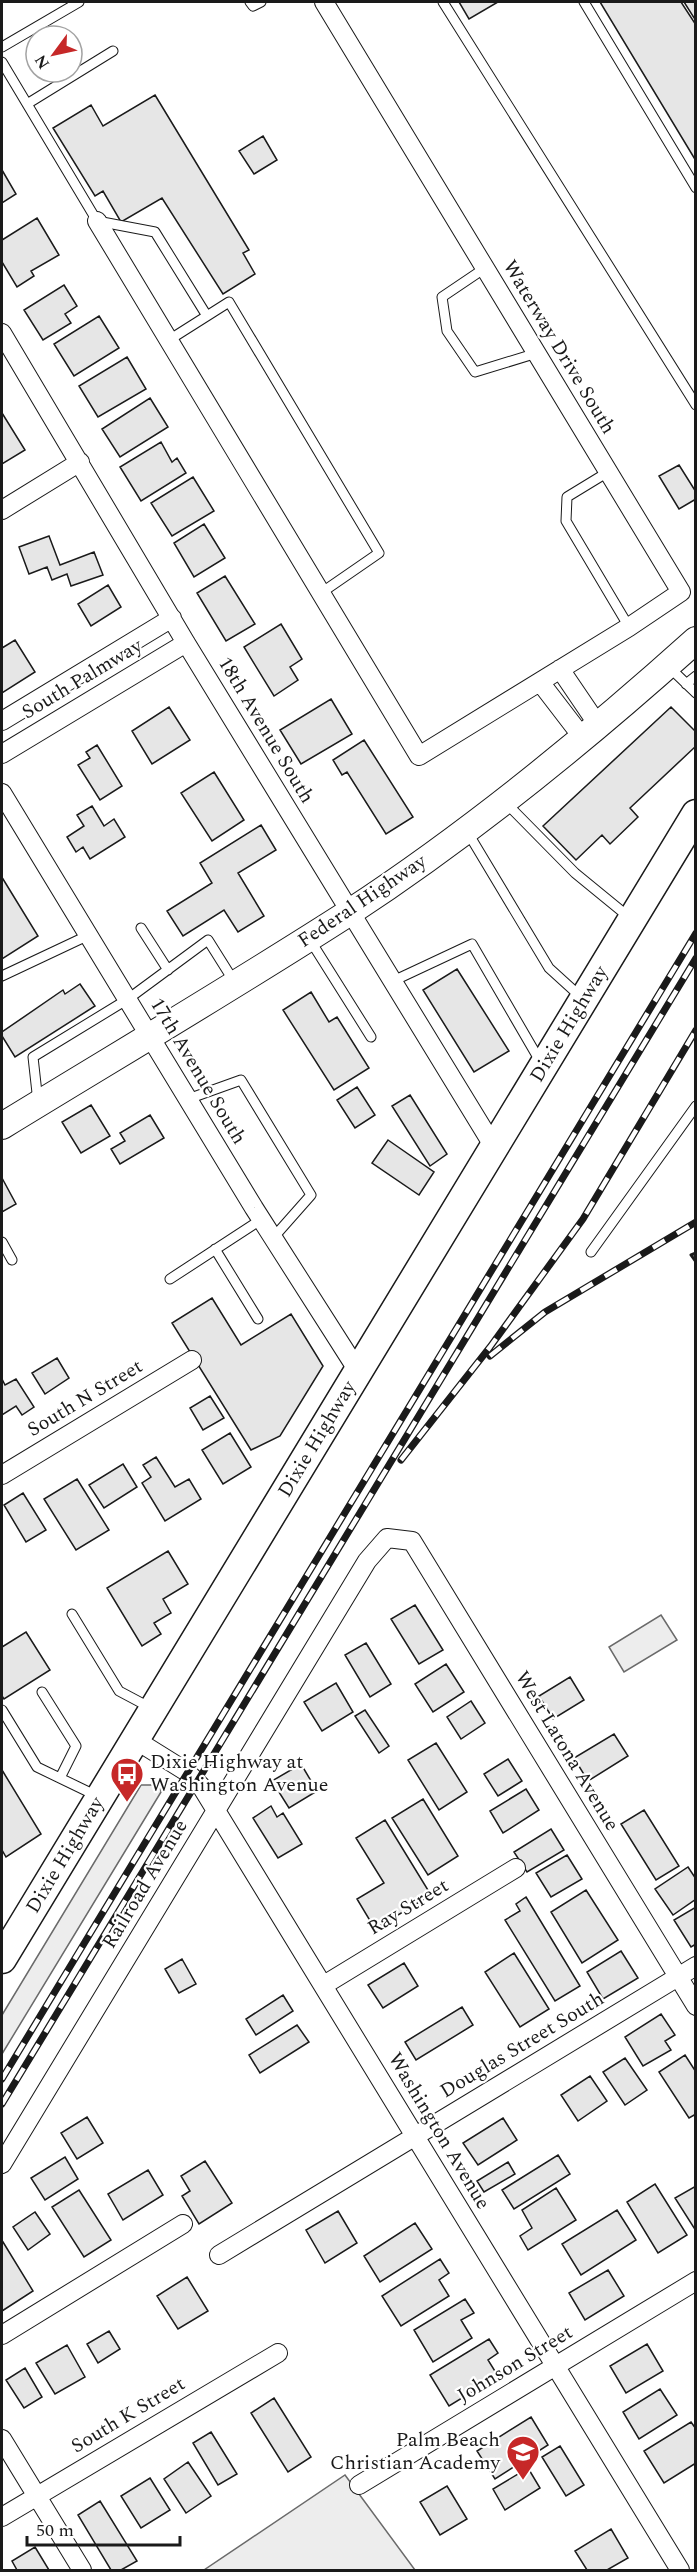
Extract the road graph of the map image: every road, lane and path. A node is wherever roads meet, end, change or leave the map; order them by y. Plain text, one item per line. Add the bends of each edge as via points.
1 (79, 2) edge
2 (250, 2) edge
3 (261, 2) edge
4 (324, 2) edge
5 (443, 2) edge
6 (584, 2) edge
7 (2, 47) edge
8 (113, 51) dead end
9 (2, 62) edge
10 (27, 104) junction
11 (696, 188) edge
12 (97, 221) junction
13 (485, 268) junction
14 (207, 316) junction
15 (2, 333) edge
16 (169, 340) junction
17 (537, 353) junction
18 (696, 405) edge
19 (80, 462) junction
20 (608, 472) junction
21 (2, 510) edge
22 (321, 593) junction
23 (172, 618) junction
24 (629, 627) junction
25 (696, 640) edge
26 (186, 643) junction
27 (668, 665) junction
28 (560, 669) junction
29 (696, 676) edge
30 (540, 682) junction
31 (686, 684) junction
32 (696, 693) edge
33 (2, 721) edge
34 (591, 731) junction
35 (2, 754) edge
36 (2, 793) edge
37 (504, 801) junction
38 (696, 814) edge
39 (466, 830) junction
40 (350, 912) junction
41 (632, 919) junction
42 (141, 928) dead end
43 (89, 935) junction
44 (309, 938) junction
45 (168, 970) junction
46 (2, 976) edge
47 (393, 981) junction
48 (235, 983) junction
49 (128, 999) junction
50 (584, 999) junction
51 (150, 1036) junction
52 (371, 1036) dead end
53 (543, 1066) junction
54 (188, 1099) junction
55 (39, 1104) junction
56 (696, 1106) edge
57 (2, 1126) edge
58 (494, 1148) junction
59 (262, 1219) junction
60 (273, 1238) junction
61 (2, 1242) edge
62 (215, 1250) junction
63 (591, 1252) dead end
64 (12, 1260) dead end
65 (170, 1279) dead end
66 (258, 1319) dead end
67 (192, 1360) dead end
68 (358, 1371) junction
69 (2, 1475) edge
70 (387, 1538) joint
71 (72, 1614) dead end
72 (42, 1692) dead end
73 (153, 1709) junction
74 (2, 1710) edge
75 (134, 1739) junction
76 (60, 1778) junction
77 (99, 1797) junction
78 (216, 1810) junction
79 (516, 1868) dead end
80 (2, 1959) edge
81 (696, 1966) edge
82 (678, 1977) junction
83 (324, 1985) junction
84 (696, 2006) edge
85 (415, 2136) junction
86 (2, 2164) edge
87 (183, 2224) dead end
88 (219, 2255) dead end
89 (696, 2281) edge
90 (2, 2335) edge
91 (278, 2352) dead end
92 (555, 2366) junction
93 (2, 2439) edge
94 (359, 2485) dead end
95 (36, 2496) junction
96 (2, 2517) edge
97 (82, 2571) edge
98 (680, 2571) edge

1 - 7 lane
2 - 3 lane via 253,6
4 - 13 street, Waterway Drive South
5 - 18 lane
6 - 11 lane
8 - 10 lane
9 - 10 lane
10 - 12 lane
12 - 14 lane via 155,232
12 - 16 street
13 - 17 street, Waterway Drive South
13 - 17 lane via 442,297 447,332 475,372
14 - 16 lane
14 - 22 lane via 229,302 379,553
15 - 19 street, 18th Avenue South
16 - 22 street
17 - 20 street, Waterway Drive South
19 - 21 street
19 - 23 street, 18th Avenue South
20 - 24 lane via 567,497 566,521
20 - 24 street, Waterway Drive South via 681,592
22 - 30 street, Waterway Drive South via 419,756
23 - 26 street, 18th Avenue South
23 - 33 street, South Palmway
24 - 28 street, Waterway Drive South
25 - 27 main road, Federal Highway
26 - 35 street, South Palmway
26 - 40 street, 18th Avenue South
27 - 31 lane
27 - 34 main road, Federal Highway
28 - 30 street, Waterway Drive South
28 - 34 street
29 - 31 lane
30 - 34 street
31 - 32 lane
34 - 37 main road, Federal Highway
36 - 43 street, 17th Avenue South
37 - 39 main road, Federal Highway
37 - 41 lane via 574,873
38 - 41 main road, Dixie Highway
39 - 40 main road, Federal Highway
39 - 50 lane via 549,968
40 - 44 main road, Federal Highway
40 - 47 street, 18th Avenue South
41 - 50 main road, Dixie Highway
42 - 45 lane
43 - 46 lane
43 - 49 street, 17th Avenue South
44 - 48 main road, Federal Highway
44 - 52 lane
45 - 48 lane via 208,940
45 - 49 lane
47 - 53 lane via 472,944
47 - 58 street, 18th Avenue South
48 - 51 main road, Federal Highway
49 - 51 street, 17th Avenue South
49 - 55 lane via 33,1057
50 - 53 main road, Dixie Highway
51 - 54 street, 17th Avenue South
51 - 55 main road, Federal Highway
53 - 58 main road, Dixie Highway
54 - 59 street, 17th Avenue South
54 - 60 lane via 241,1080 311,1195
55 - 57 main road, Federal Highway
56 - 63 lane
58 - 68 main road, Dixie Highway
59 - 60 street, 17th Avenue South
59 - 62 lane
60 - 68 street, 17th Avenue South
61 - 64 lane
62 - 65 lane
62 - 66 lane
67 - 69 street, South N Street
68 - 73 main road, Dixie Highway
70 - 78 street, Railroad Avenue via 367,1561
70 - 82 street, West Latona Avenue via 411,1541
71 - 73 lane via 119,1691
72 - 76 lane via 76,1746
73 - 75 main road, Dixie Highway
74 - 76 lane via 37,1767
75 - 77 main road, Dixie Highway
75 - 78 street, Washington Avenue via 188,1772
76 - 77 lane
77 - 80 main road, Dixie Highway
78 - 83 street, Washington Avenue
78 - 86 street, Railroad Avenue
79 - 83 street, Ray Street
81 - 82 street, Douglas Street South
82 - 84 street, West Latona Avenue
82 - 85 street, Douglas Street South
83 - 85 street, Washington Avenue
85 - 88 street, Douglas Street South
85 - 92 street, Washington Avenue
87 - 90 street
89 - 92 street, Johnson Street
91 - 95 street, South K Street
92 - 94 street, Johnson Street
92 - 98 street, Washington Avenue
93 - 95 street
95 - 96 street, South K Street
95 - 97 street

